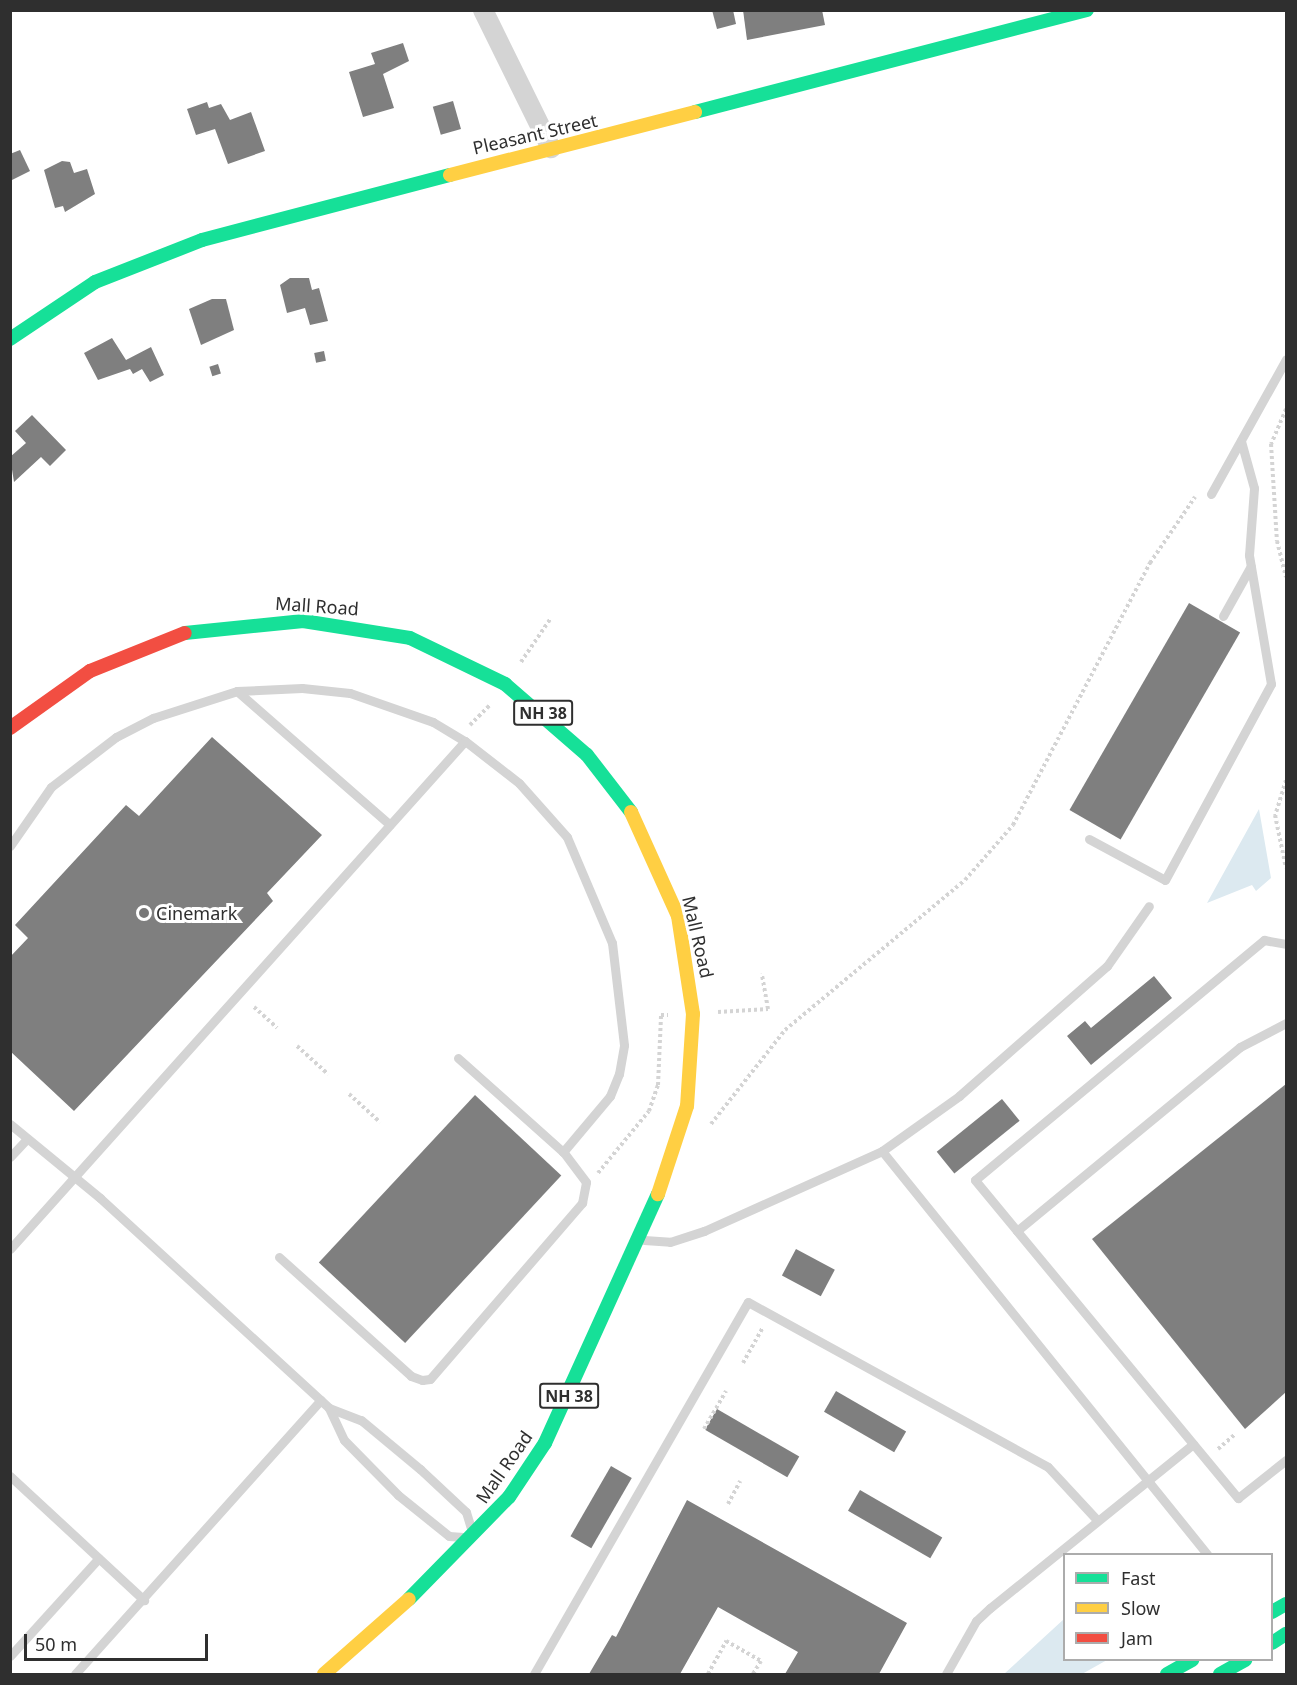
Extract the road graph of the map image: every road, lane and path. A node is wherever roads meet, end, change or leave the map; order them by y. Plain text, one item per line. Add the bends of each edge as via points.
1 (483, 10) edge
2 (1088, 10) edge
3 (551, 148) junction
4 (10, 339) edge
5 (1287, 359) edge
6 (1286, 409) edge
7 (1241, 441) junction
8 (1211, 494) joint
9 (1251, 566) junction
10 (1287, 577) edge
11 (1223, 616) dead end
12 (551, 618) dead end
13 (518, 665) dead end
14 (237, 691) junction
15 (494, 700) dead end
16 (10, 728) edge
17 (466, 730) dead end
18 (465, 741) junction
19 (1287, 780) edge
20 (390, 825) junction
21 (1089, 839) dead end
22 (10, 846) edge
23 (1287, 868) edge
24 (1149, 906) dead end
25 (1287, 944) edge
26 (762, 974) dead end
27 (254, 1007) dead end
28 (718, 1012) dead end
29 (675, 1014) dead end
30 (1287, 1023) edge
31 (277, 1028) dead end
32 (297, 1046) dead end
33 (458, 1058) dead end
34 (328, 1074) dead end
35 (349, 1094) dead end
36 (380, 1122) dead end
37 (10, 1124) edge
38 (711, 1124) dead end
39 (27, 1139) junction
40 (882, 1151) junction
41 (563, 1152) junction
42 (10, 1157) edge
43 (76, 1179) junction
44 (586, 1182) junction
45 (1017, 1231) junction
46 (639, 1240) junction
47 (10, 1249) edge
48 (279, 1257) dead end
49 (764, 1325) dead end
50 (742, 1363) dead end
51 (726, 1391) dead end
52 (321, 1400) junction
53 (329, 1408) junction
54 (704, 1429) dead end
55 (1235, 1434) dead end
56 (1193, 1444) junction
57 (1218, 1449) dead end
58 (1287, 1460) edge
59 (10, 1476) edge
60 (740, 1481) dead end
61 (1146, 1482) junction
62 (728, 1504) dead end
63 (1097, 1520) junction
64 (474, 1537) junction
65 (1206, 1553) edge
66 (99, 1558) junction
67 (144, 1600) junction
68 (1287, 1604) edge
69 (1273, 1611) edge
70 (1287, 1634) edge
71 (1273, 1641) edge
72 (10, 1656) edge
73 (1189, 1661) edge
74 (1242, 1661) edge
75 (78, 1674) edge
76 (324, 1674) edge
77 (534, 1674) edge
78 (708, 1674) edge
79 (753, 1674) edge
80 (946, 1674) edge
81 (1167, 1674) edge
82 (1220, 1674) edge

1 - 3 street
2 - 3 main road, Pleasant Street
3 - 4 main road, Pleasant Street via 147,258 45,311
5 - 7 lane
6 - 10 path via 1271,444 1277,542
7 - 8 lane
7 - 9 lane via 1254,488
8 - 38 path via 1199,492 1168,533 1012,825 965,880 785,1030
9 - 11 lane
9 - 21 lane via 1271,684 1165,880
12 - 13 path
14 - 18 lane via 302,688 350,693 433,722
14 - 20 lane
14 - 22 lane via 153,718 116,736 51,788
15 - 17 path
16 - 46 main road, Mall Road / NH 38 via 59,689 122,655 188,632 265,621 339,623 410,638 476,666 532,703 587,755 633,814 664,878 685,945 693,1014 687,1106
18 - 20 lane
18 - 41 lane via 519,783 567,837 612,943 623,1035 619,1074 610,1096
19 - 23 path via 1275,815
20 - 43 lane
24 - 40 lane via 1107,966 958,1096
25 - 45 lane via 1264,940 975,1180
26 - 28 path via 768,1009
27 - 31 path
29 - 44 path via 661,1015 658,1085 649,1111 620,1151
30 - 45 lane via 1240,1047
32 - 34 path
33 - 41 lane
35 - 36 path
37 - 39 lane
39 - 42 lane
39 - 43 lane
40 - 46 lane via 704,1231 670,1242
40 - 61 lane
41 - 44 lane
43 - 47 lane
43 - 52 lane
44 - 48 lane via 582,1203 430,1379 411,1376
45 - 56 lane
46 - 64 main road, Mall Road / NH 38 via 545,1443
49 - 50 path
51 - 54 path
52 - 53 lane
52 - 67 lane
53 - 64 lane via 361,1420 420,1469 466,1512
53 - 64 lane via 344,1440 398,1496 449,1536
55 - 57 path
56 - 58 lane via 1238,1498
56 - 61 lane
59 - 66 lane
60 - 62 path
61 - 63 lane
61 - 65 lane
63 - 77 lane via 1048,1467 748,1302
63 - 80 lane via 976,1621
64 - 76 main road, Mall Road / NH 38
66 - 67 lane
66 - 72 lane
67 - 75 lane
68 - 69 main road
70 - 71 main road
73 - 81 main road
74 - 82 main road
78 - 79 path via 726,1641 761,1661

